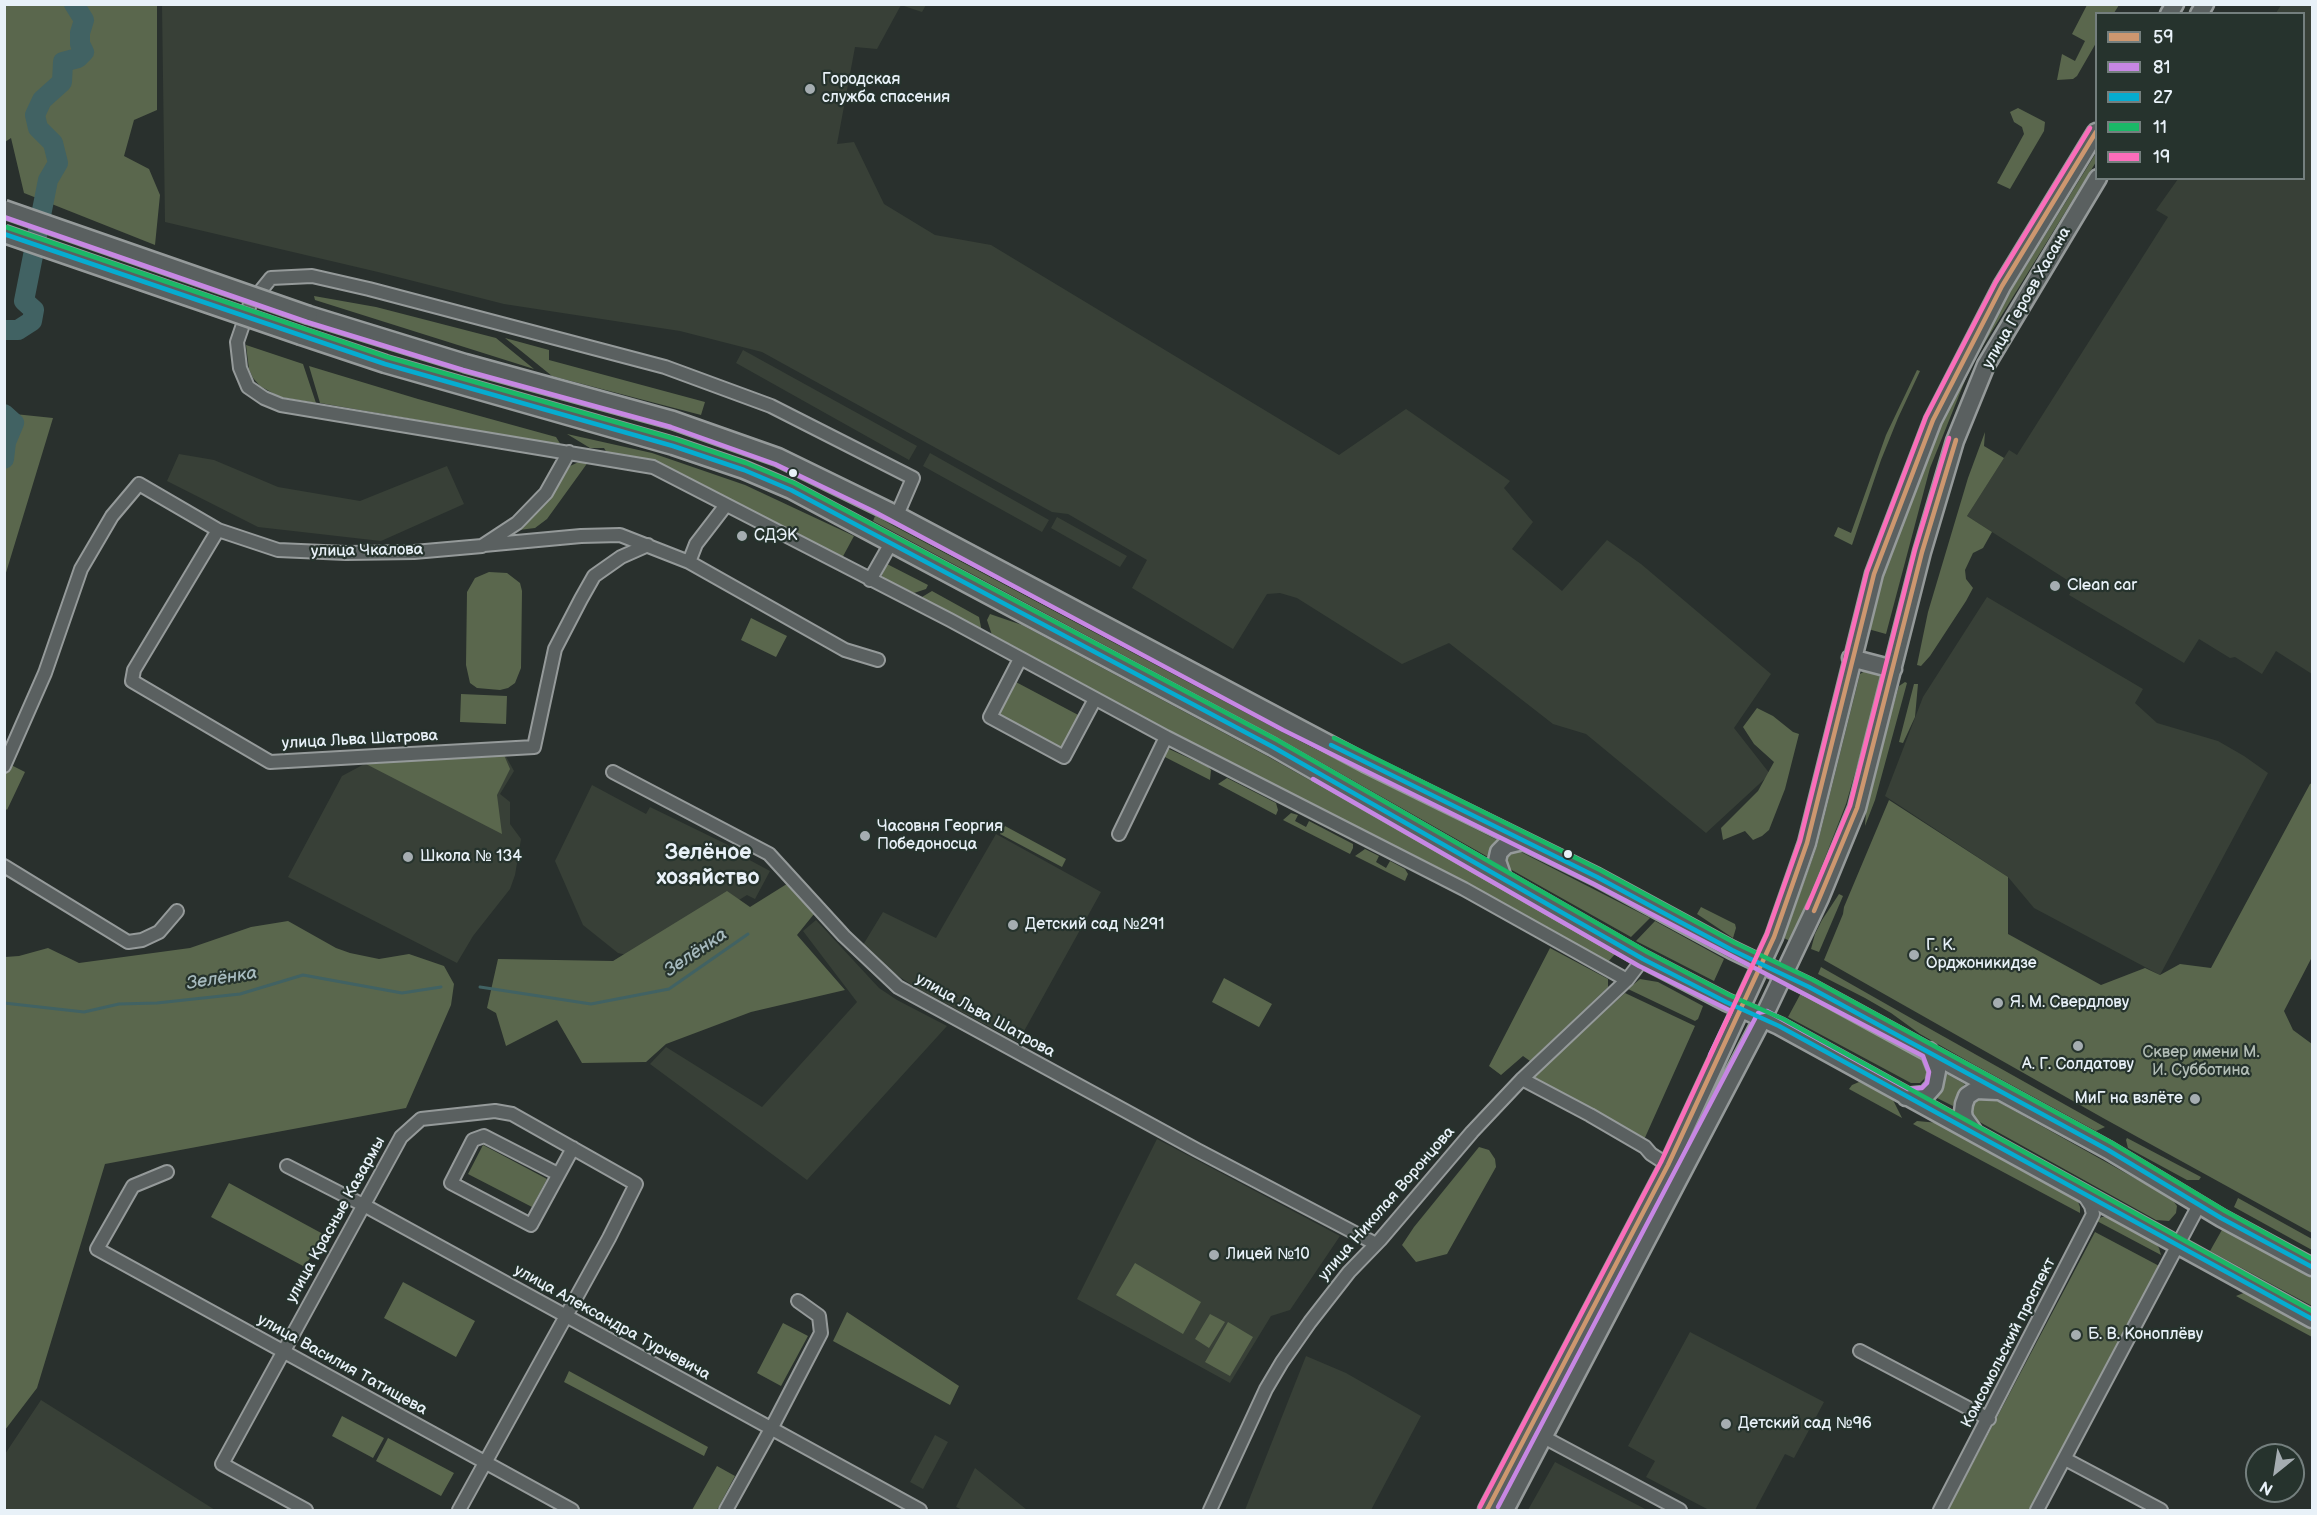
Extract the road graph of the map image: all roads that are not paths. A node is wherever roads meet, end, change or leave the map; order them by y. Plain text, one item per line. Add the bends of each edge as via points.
1 (2095, 135) edge
2 (2096, 180) edge
3 (4, 209) edge
4 (4, 234) edge
5 (569, 452) junction
6 (726, 505) junction
7 (897, 515) junction
8 (218, 530) junction
9 (891, 543) junction
10 (648, 544) junction
11 (482, 546) junction
12 (689, 562) junction
13 (870, 580) junction
14 (1851, 658) junction
15 (1020, 659) junction
16 (878, 660) dead end
17 (1893, 669) junction
18 (1095, 699) junction
19 (1166, 737) junction
20 (4, 765) edge
21 (614, 772) dead end
22 (1119, 834) dead end
23 (1523, 841) junction
24 (4, 866) edge
25 (1503, 878) junction
26 (177, 911) dead end
27 (1643, 959) junction
28 (1762, 964) junction
29 (1784, 975) junction
30 (1628, 980) junction
31 (1741, 1007) junction
32 (1763, 1018) junction
33 (1929, 1052) junction
34 (1522, 1079) junction
35 (2002, 1091) junction
36 (1906, 1097) junction
37 (1974, 1132) junction
38 (573, 1148) junction
39 (1668, 1165) junction
40 (287, 1166) dead end
41 (167, 1172) dead end
42 (558, 1174) junction
43 (2079, 1190) junction
44 (362, 1205) junction
45 (2199, 1205) junction
46 (1376, 1244) junction
47 (2178, 1245) junction
48 (2313, 1267) edge
49 (798, 1301) dead end
50 (566, 1317) junction
51 (2313, 1319) edge
52 (1860, 1351) dead end
53 (284, 1352) junction
54 (1989, 1419) junction
55 (771, 1429) junction
56 (1537, 1434) junction
57 (2065, 1459) junction
58 (486, 1463) junction
59 (306, 1510) edge
60 (459, 1510) edge
61 (572, 1510) edge
62 (726, 1510) edge
63 (920, 1510) edge
64 (1210, 1510) edge
65 (1487, 1510) edge
66 (1505, 1510) edge
67 (1680, 1510) edge
68 (1940, 1510) edge
69 (2037, 1510) edge
70 (2161, 1510) edge

1 - 14 main road, улица Героев Хасана via 2001,286 1933,420 1874,574
2 - 17 main road, улица Героев Хасана via 1986,365 1955,441
3 - 7 main road, bridge via 309,315 673,420 778,457
4 - 9 main road, bridge via 385,364 744,470
5 - 6 street via 653,467
5 - 7 street via 281,405 264,398 248,387 240,368 237,342 250,304 271,278 312,276 665,367 771,406 913,478
5 - 11 street, улица Чкалова via 546,493 517,523
6 - 12 street via 696,544
6 - 13 street
7 - 23 main road via 1287,723
8 - 10 street, улица Льва Шатрова via 134,670 132,681 270,762 534,747 555,650 581,599 594,576
8 - 11 street, улица Чкалова via 278,550 414,552
8 - 20 street, улица Чкалова via 139,484 112,516 81,569 45,673
9 - 13 street
9 - 25 main road via 1273,747
10 - 11 street via 620,535
10 - 12 street
12 - 16 street via 845,650
13 - 15 street
14 - 17 main road
14 - 28 main road, улица Героев Хасана via 1807,843
15 - 18 street
15 - 18 street via 990,717 1064,757
17 - 29 main road, улица Героев Хасана via 1857,808
18 - 19 street
19 - 22 street
19 - 30 street via 1464,889
21 - 46 street, улица Льва Шатрова via 769,854 844,936 898,987
23 - 25 main road via 1506,845 1498,852
23 - 28 main road
24 - 26 street via 128,942 159,932
25 - 27 main road
27 - 30 street, улица Николая Воронцова
27 - 31 main road
28 - 29 main road
28 - 31 main road, улица Героев Хасана
29 - 32 main road, улица Героев Хасана
29 - 33 main road
30 - 34 street, улица Николая Воронцова
31 - 32 main road
31 - 39 main road, улица Героев Хасана
32 - 36 main road
32 - 56 main road, улица Героев Хасана
33 - 35 main road
33 - 36 main road via 1937,1071 1934,1086 1926,1095
34 - 39 street via 1645,1147
34 - 46 street, улица Николая Воронцова
35 - 37 main road via 1976,1090 1967,1096 1964,1118
35 - 45 main road
36 - 37 main road
37 - 43 main road
38 - 42 street
38 - 44 street, улица Красные Казармы via 512,1114 495,1111 421,1119 401,1137
38 - 50 street via 636,1184
39 - 56 main road, улица Героев Хасана
40 - 44 street, улица Александра Турчевича
41 - 53 street, улица Василия Татищева via 133,1186 97,1249
42 - 42 street via 531,1225 451,1183 473,1140 484,1136
43 - 47 main road
43 - 54 street, Комсомольский проспект via 2093,1214
44 - 50 street, улица Александра Турчевича
44 - 53 street, улица Красные Казармы
45 - 47 street
45 - 48 main road
46 - 64 street, улица Николая Воронцова via 1349,1272 1282,1362
47 - 51 main road
47 - 57 street
49 - 55 street via 819,1316 821,1333
50 - 55 street, улица Александра Турчевича
50 - 58 street
52 - 54 street
53 - 58 street, улица Василия Татищева
53 - 59 street, улица Красные Казармы via 222,1464
54 - 68 street, Комсомольский проспект
55 - 62 street
55 - 63 street, улица Александра Турчевича
56 - 65 main road, улица Героев Хасана
56 - 66 main road, улица Героев Хасана
56 - 67 street
57 - 69 street
57 - 70 street
58 - 60 street
58 - 61 street, улица Василия Татищева

